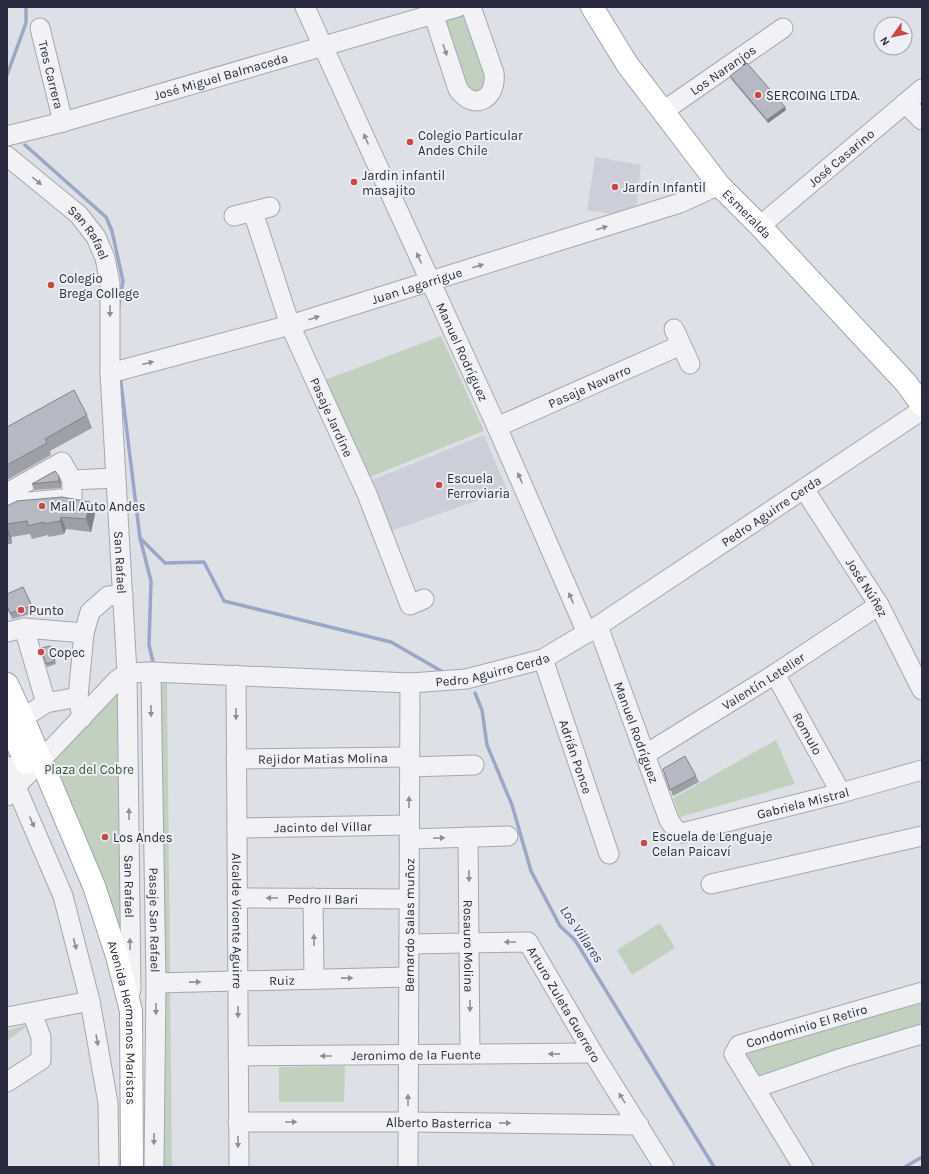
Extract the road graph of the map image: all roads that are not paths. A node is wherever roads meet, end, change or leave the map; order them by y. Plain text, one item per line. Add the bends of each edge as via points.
1 (305, 7) edge
2 (458, 7) edge
3 (471, 7) edge
4 (594, 8) edge
5 (432, 13) junction
6 (40, 28) dead end
7 (783, 28) dead end
8 (324, 47) junction
9 (922, 89) edge
10 (906, 103) junction
11 (662, 112) junction
12 (922, 120) edge
13 (63, 122) junction
14 (7, 136) edge
15 (7, 156) edge
16 (718, 185) junction
17 (234, 216) dead end
18 (760, 226) junction
19 (430, 281) junction
20 (290, 325) junction
21 (690, 364) dead end
22 (110, 373) junction
23 (922, 405) edge
24 (922, 410) edge
25 (497, 427) junction
26 (115, 478) junction
27 (72, 480) junction
28 (804, 489) junction
29 (7, 493) edge
30 (7, 504) edge
31 (123, 594) junction
32 (424, 599) dead end
33 (879, 605) junction
34 (16, 630) edge
35 (592, 630) junction
36 (84, 633) junction
37 (543, 659) junction
38 (151, 672) junction
39 (127, 673) junction
40 (775, 674) junction
41 (236, 675) junction
42 (410, 683) junction
43 (7, 684) edge
44 (922, 690) edge
45 (78, 697) junction
46 (46, 703) junction
47 (82, 718) junction
48 (15, 719) edge
49 (646, 754) junction
50 (236, 759) junction
51 (409, 762) junction
52 (474, 765) dead end
53 (7, 766) edge
54 (922, 770) edge
55 (24, 779) edge
56 (841, 793) junction
57 (237, 828) junction
58 (409, 832) junction
59 (682, 833) joint
60 (508, 836) dead end
61 (922, 836) edge
62 (468, 837) junction
63 (609, 854) dead end
64 (711, 884) dead end
65 (237, 898) junction
66 (313, 898) junction
67 (409, 899) junction
68 (470, 942) junction
69 (409, 944) junction
70 (408, 977) junction
71 (314, 979) junction
72 (238, 981) junction
73 (156, 983) junction
74 (922, 992) edge
75 (90, 1001) junction
76 (131, 1011) junction
77 (32, 1013) junction
78 (7, 1017) edge
79 (922, 1034) edge
80 (593, 1053) junction
81 (470, 1054) junction
82 (408, 1055) junction
83 (238, 1056) junction
84 (7, 1082) edge
85 (755, 1088) junction
86 (132, 1100) junction
87 (238, 1122) junction
88 (408, 1122) junction
89 (639, 1125) junction
90 (110, 1167) edge
91 (132, 1167) edge
92 (154, 1167) edge
93 (239, 1167) edge
94 (408, 1167) edge
95 (664, 1167) edge
96 (803, 1167) edge

1 - 8 street, Manuel Rodríguez
2 - 5 street, José Miguel Balmaceda
5 -> 3 street via 458,89 469,100 476,100 489,95 495,80
4 - 11 main road, Esmeralda via 627,64
5 - 8 street, José Miguel Balmaceda
6 - 13 street, Tres Carrera
7 - 11 street, Los Naranjos
8 - 13 street, José Miguel Balmaceda
19 -> 8 street, Manuel Rodríguez
9 - 10 street, José Casarino
10 - 12 street
10 - 18 street, José Casarino
11 - 16 main road, Esmeralda
13 - 14 street, José Miguel Balmaceda
15 -> 22 street, San Rafael via 79,215 96,237 105,258 110,283
16 - 18 main road, Esmeralda
19 -> 16 street, Juan Lagarrigue via 680,203
17 - 20 street, Pasaje Jardine via 261,210
18 - 23 main road, Esmeralda via 906,383
20 -> 19 street, Juan Lagarrigue
19 - 25 street, Manuel Rodríguez
22 -> 20 street, Juan Lagarrigue
20 - 32 street, Pasaje Jardine via 366,494 410,606
21 - 25 street, Pasaje Navarro via 678,337
22 - 26 street, San Rafael
24 - 28 street, Pedro Aguirre Cerda
35 -> 25 street, Manuel Rodríguez
26 - 27 street
26 - 31 street, San Rafael
27 - 29 street via 62,462
27 - 30 street via 72,498
28 - 33 street, José Núñez
28 - 35 street, Pedro Aguirre Cerda
31 - 36 street via 108,596 90,612
31 - 39 street, San Rafael
33 - 40 street, Valentín Letelier
33 - 44 street, José Núñez
34 - 36 street
34 - 46 street
35 - 37 street, Pedro Aguirre Cerda
35 - 49 street, Manuel Rodríguez
36 - 45 street
37 - 42 street, Pedro Aguirre Cerda via 466,679
37 - 63 street, Adrián Ponce
38 - 39 street, Pedro Aguirre Cerda
38 - 41 street, Pedro Aguirre Cerda
38 -> 73 street, Pasaje San Rafael
39 - 47 street via 117,680
76 -> 39 street, San Rafael
40 - 49 street, Valentín Letelier
40 - 56 street, Romulo
41 - 42 street, Pedro Aguirre Cerda
41 -> 50 street, Alcalde Vicente Aguirre
42 - 51 street, Bernardo Salas muñoz
43 - 48 main road, Avenida Hermanos Maristas
45 - 46 street
45 - 47 street
46 - 48 street
47 - 55 street
48 - 55 main road, Avenida Hermanos Maristas
49 - 59 street, Manuel Rodríguez via 669,820 674,829
50 - 51 street, Rejidor Matias Molina
50 - 57 street, Alcalde Vicente Aguirre
51 - 52 street, Rejidor Matias Molina
58 -> 51 street, Bernardo Salas muñoz
53 - 55 street
54 - 56 street, Gabriela Mistral
55 -> 75 street via 62,896
55 - 76 main road, Avenida Hermanos Maristas via 94,886 117,956
55 - 86 main road, Avenida Hermanos Maristas via 86,891 107,960
56 - 59 street, Gabriela Mistral
57 - 58 street, Jacinto del Villar
57 - 65 street, Alcalde Vicente Aguirre
58 -> 62 street, Jacinto del Villar
58 - 67 street, Bernardo Salas muñoz
60 - 62 street, Jacinto del Villar
61 - 64 street
62 -> 68 street, Rosauro Molina
66 -> 65 street, Pedro II Bari
65 - 72 street, Alcalde Vicente Aguirre
66 - 67 street, Pedro II Bari
71 -> 66 street
67 - 69 street, Bernardo Salas muñoz
68 - 69 street, Arturo Zuleta Guerrero
80 -> 68 street, Arturo Zuleta Guerrero via 528,942
68 -> 81 street, Rosauro Molina
69 - 70 street, Bernardo Salas muñoz
71 -> 70 street, Ruiz
70 - 82 street, Bernardo Salas muñoz
71 - 72 street, Ruiz
73 -> 72 street, Ruiz
72 -> 83 street, Alcalde Vicente Aguirre
73 -> 92 street, Pasaje San Rafael
74 - 85 street, Condominio El Retiro via 738,1045 734,1054
75 - 77 street
75 -> 90 street via 108,1103
76 - 86 main road, Avenida Hermanos Maristas
77 - 78 street
77 - 84 street via 41,1037 41,1060
79 - 85 street
80 -> 81 street, Jeronimo de la Fuente
89 -> 80 street, Arturo Zuleta Guerrero
81 - 82 street, Jeronimo de la Fuente
82 -> 83 street, Jeronimo de la Fuente
88 -> 82 street, Bernardo Salas muñoz
83 - 87 street, Alcalde Vicente Aguirre
85 - 96 street, Condominio El Retiro
86 - 91 main road
87 -> 88 street, Alberto Basterrica
87 -> 93 street, Alcalde Vicente Aguirre
88 -> 89 street, Alberto Basterrica
88 - 94 street, Bernardo Salas muñoz
89 - 95 street, Arturo Zuleta Guerrero

